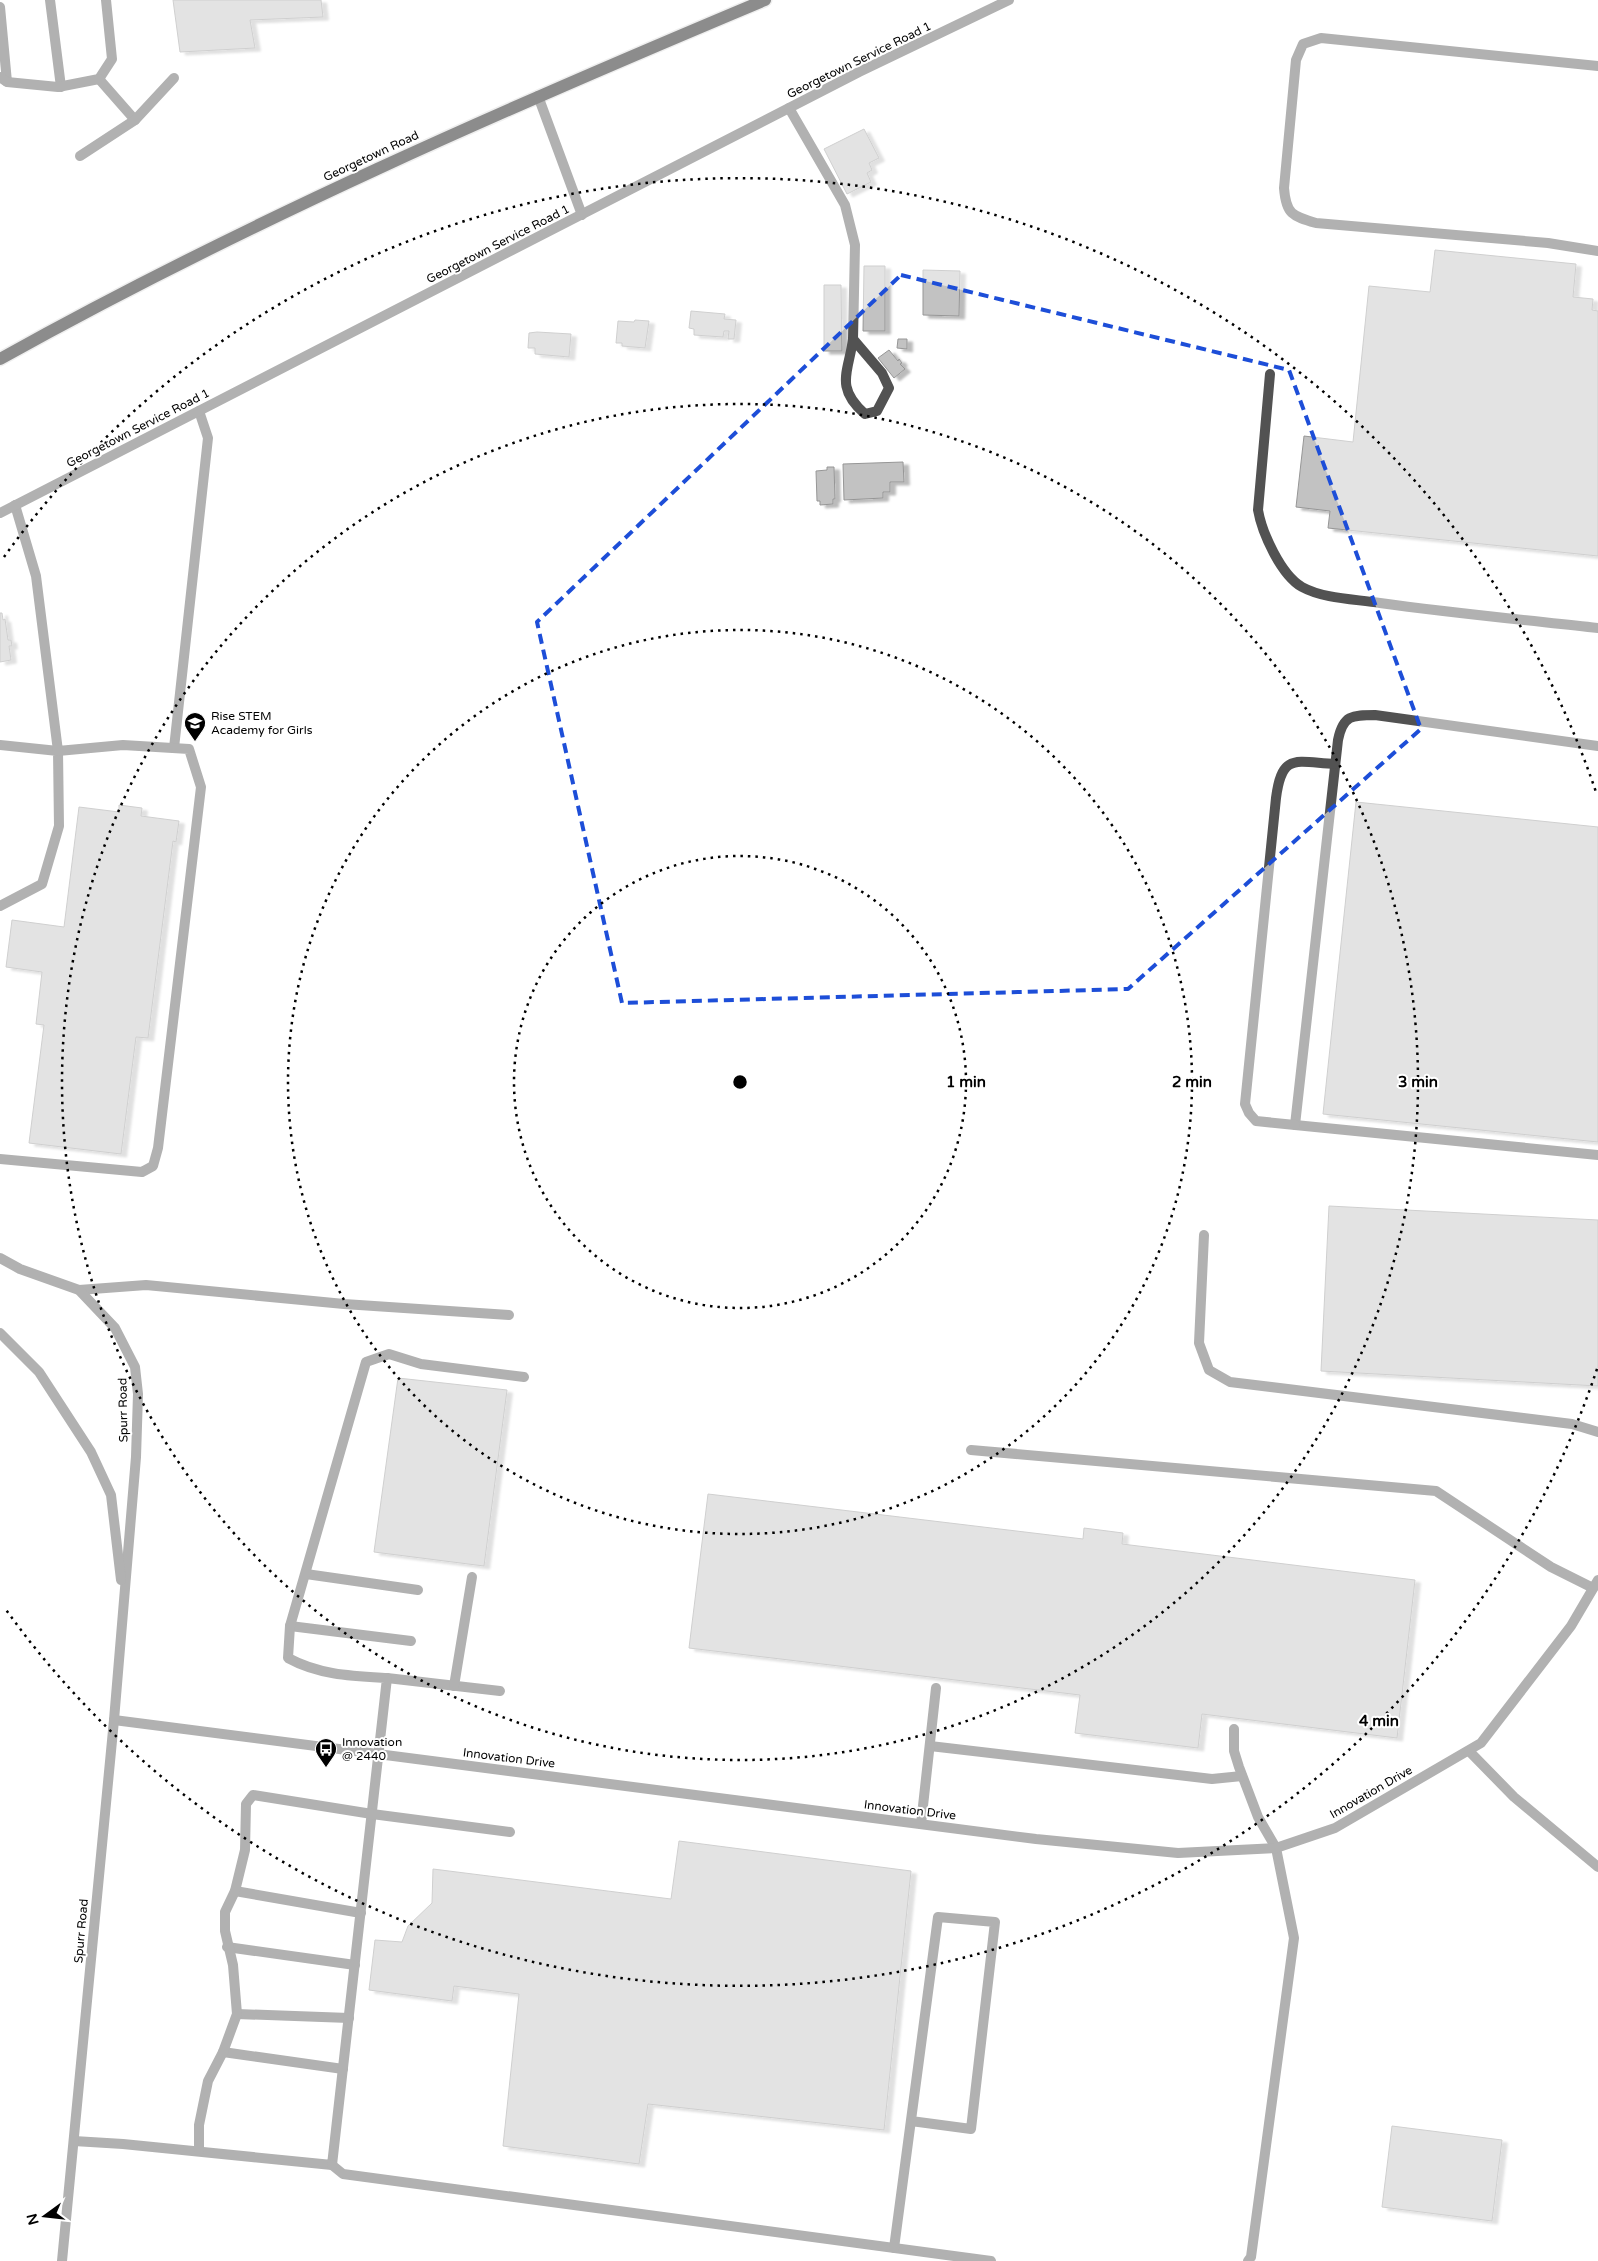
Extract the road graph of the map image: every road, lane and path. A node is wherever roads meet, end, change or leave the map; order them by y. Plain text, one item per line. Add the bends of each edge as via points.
1 (50, 0) edge
2 (106, 0) edge
3 (765, 0) edge
4 (1009, 0) edge
5 (0, 7) edge
6 (1598, 66) edge
7 (174, 78) dead end
8 (99, 79) junction
9 (4, 80) edge
10 (61, 87) junction
11 (538, 96) junction
12 (789, 108) junction
13 (135, 120) junction
14 (80, 156) dead end
15 (582, 214) junction
16 (1598, 251) edge
17 (853, 339) junction
18 (0, 359) edge
19 (1270, 374) dead end
20 (199, 411) junction
21 (15, 505) junction
22 (0, 513) edge
23 (1598, 628) edge
24 (0, 745) edge
25 (1598, 746) edge
26 (174, 748) junction
27 (58, 751) junction
28 (1335, 764) junction
29 (0, 906) edge
30 (1296, 1125) junction
31 (1598, 1155) edge
32 (0, 1159) edge
33 (1204, 1235) dead end
34 (0, 1258) edge
35 (79, 1290) junction
36 (509, 1316) dead end
37 (0, 1333) edge
38 (524, 1377) dead end
39 (1598, 1432) edge
40 (971, 1450) dead end
41 (306, 1574) junction
42 (472, 1577) dead end
43 (1595, 1584) edge
44 (418, 1590) dead end
45 (124, 1603) junction
46 (290, 1626) junction
47 (411, 1641) dead end
48 (387, 1678) junction
49 (454, 1686) junction
50 (936, 1688) dead end
51 (500, 1691) dead end
52 (114, 1720) junction
53 (1234, 1729) dead end
54 (930, 1746) junction
55 (1469, 1751) junction
56 (378, 1754) junction
57 (1242, 1776) junction
58 (372, 1814) junction
59 (921, 1824) junction
60 (510, 1832) dead end
61 (1276, 1848) junction
62 (1598, 1868) edge
63 (236, 1891) junction
64 (361, 1913) junction
65 (227, 1947) junction
66 (355, 1965) junction
67 (238, 2014) junction
68 (349, 2018) junction
69 (223, 2052) junction
70 (343, 2069) junction
71 (911, 2122) junction
72 (74, 2141) junction
73 (199, 2151) junction
74 (332, 2165) junction
75 (894, 2248) junction
76 (62, 2261) edge
77 (991, 2261) edge
78 (1248, 2261) edge

1 - 10 street
2 - 8 street via 112,59
3 - 11 main road, Georgetown Road
4 - 12 street, Georgetown Service Road 1
5 - 9 street
6 - 16 street via 1321,38 1303,44 1296,60 1284,188 1285,204 1294,216 1316,222 1548,243
7 - 13 street
8 - 10 street
8 - 13 street
9 - 10 street
11 - 15 street
11 - 18 main road, Georgetown Road via 268,220 148,279
12 - 15 street, Georgetown Service Road 1
12 - 17 street via 845,205 855,245
13 - 14 street
15 - 20 street, Georgetown Service Road 1
17 - 17 street via 846,364 846,386 854,405 865,414 877,411 888,388 882,373
19 - 23 street via 1258,510 1261,528 1271,550 1300,586 1322,594 1426,609
20 - 21 street, Georgetown Service Road 1
20 - 26 street via 208,438
21 - 22 street, Georgetown Service Road 1
21 - 27 street via 36,576
24 - 27 street
25 - 28 street via 1359,715 1350,717 1341,725
26 - 27 street via 123,745
26 - 32 street via 189,748 201,787 153,1166 142,1172
27 - 29 street via 59,826 42,884
28 - 30 street
28 - 30 street via 1296,762 1286,765 1280,774 1274,818 1245,1104 1256,1121
30 - 31 street
33 - 39 street via 1199,1343 1209,1370 1230,1382 1572,1424
34 - 35 street, Spurr Road
35 - 36 street via 146,1285
35 - 45 street, Spurr Road via 115,1328 135,1368 138,1394 136,1457
37 - 45 street, Spurr Road via 39,1372 92,1452 110,1495
38 - 41 street via 421,1364 389,1354 366,1362
40 - 43 street via 1436,1491 1551,1567
41 - 44 street
41 - 46 street
42 - 49 street
43 - 55 street, Innovation Drive via 1571,1626 1481,1743
45 - 52 street, Spurr Road
46 - 47 street
46 - 48 street via 288,1658 304,1667 339,1675
48 - 49 street
48 - 56 street
49 - 51 street
50 - 54 street
52 - 56 street, Innovation Drive
52 - 72 street, Spurr Road
53 - 57 street via 1234,1751
54 - 57 street via 1212,1779
54 - 59 street
55 - 61 street, Innovation Drive via 1335,1828
55 - 62 street via 1514,1797
56 - 58 street
56 - 59 street, Innovation Drive
57 - 61 street via 1258,1817
58 - 60 street
58 - 63 street via 254,1795 246,1804 245,1850
58 - 64 street
59 - 61 street, Innovation Drive via 1178,1853
61 - 78 street via 1294,1938 1266,2156
63 - 64 street
63 - 65 street via 225,1912
64 - 66 street
65 - 66 street
65 - 67 street via 233,1965
66 - 68 street
67 - 68 street
67 - 69 street
68 - 70 street
69 - 70 street
69 - 73 street via 208,2082 199,2125
70 - 74 street
71 - 71 street via 938,1917 995,1922 971,2130
71 - 75 street
72 - 73 street
72 - 76 street, Spurr Road
73 - 74 street
74 - 75 street via 343,2174
75 - 77 street

